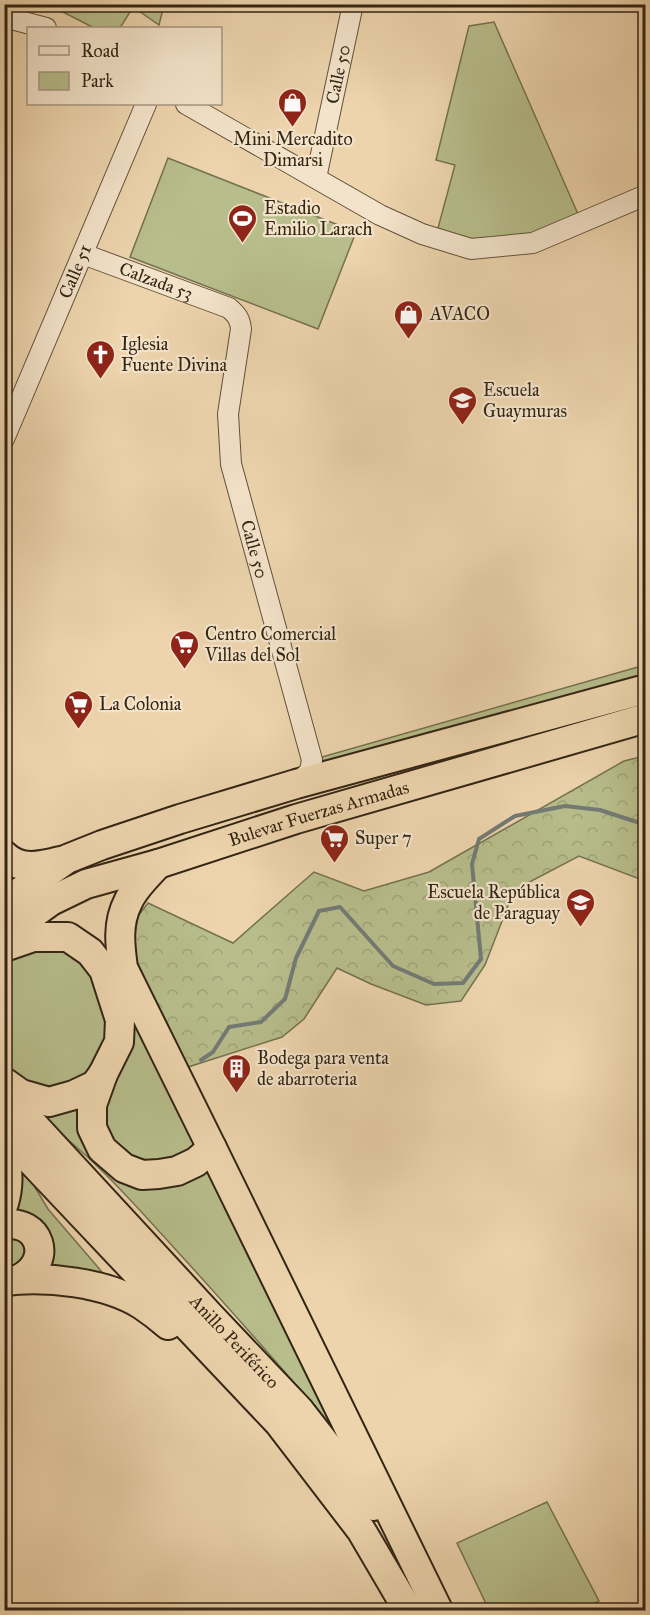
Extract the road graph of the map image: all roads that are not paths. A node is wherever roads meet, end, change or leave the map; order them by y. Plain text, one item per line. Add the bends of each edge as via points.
1 (353, 4) edge
2 (4, 17) edge
3 (42, 27) edge
4 (146, 105) edge
5 (188, 105) edge
6 (316, 178) junction
7 (645, 195) edge
8 (83, 254) junction
9 (229, 308) joint
10 (4, 439) edge
11 (645, 689) edge
12 (645, 718) edge
13 (296, 784) junction
14 (4, 855) edge
15 (68, 860) junction
16 (158, 864) junction
17 (4, 903) edge
18 (4, 938) edge
19 (4, 947) edge
20 (103, 1074) junction
21 (4, 1082) edge
22 (4, 1094) edge
23 (4, 1132) edge
24 (212, 1148) junction
25 (4, 1154) edge
26 (4, 1203) edge
27 (4, 1225) edge
28 (12, 1280) edge
29 (224, 1366) junction
30 (408, 1611) edge
31 (437, 1611) edge

1 - 6 street, Calle 50
2 - 3 street
4 - 8 street, Calle 51
5 - 6 street
6 - 7 street via 380,215 422,234 471,249 533,243
8 - 9 street, Calzada 53
8 - 10 street, Calle 51
9 - 13 street, Calle 50 via 240,322 228,414 231,464 312,760 310,771
11 - 13 highway, Bulevar Fuerzas Armadas
12 - 16 highway, Bulevar Fuerzas Armadas via 296,819
13 - 15 highway, Bulevar Fuerzas Armadas via 180,819
14 - 15 highway via 22,866
15 - 17 highway, Bulevar Fuerzas Armadas
16 - 18 highway, Bulevar Fuerzas Armadas via 86,884 51,901
16 - 24 highway via 127,902 121,921 123,968
19 - 20 highway via 33,937 68,937 90,952 104,970 120,1020 119,1042
20 - 21 highway via 95,1085 49,1102 21,1094
20 - 24 highway via 92,1105 93,1128 102,1149 124,1168 142,1175 177,1171
22 - 31 highway, Anillo Periférico via 300,1411 375,1508
23 - 29 highway, Anillo Periférico
24 - 31 highway
25 - 26 highway via 9,1182
27 - 28 highway via 21,1225 30,1230 39,1248 35,1267 28,1275
28 - 29 highway via 63,1281 124,1296 154,1313
29 - 30 highway, Anillo Periférico via 279,1423 354,1521

